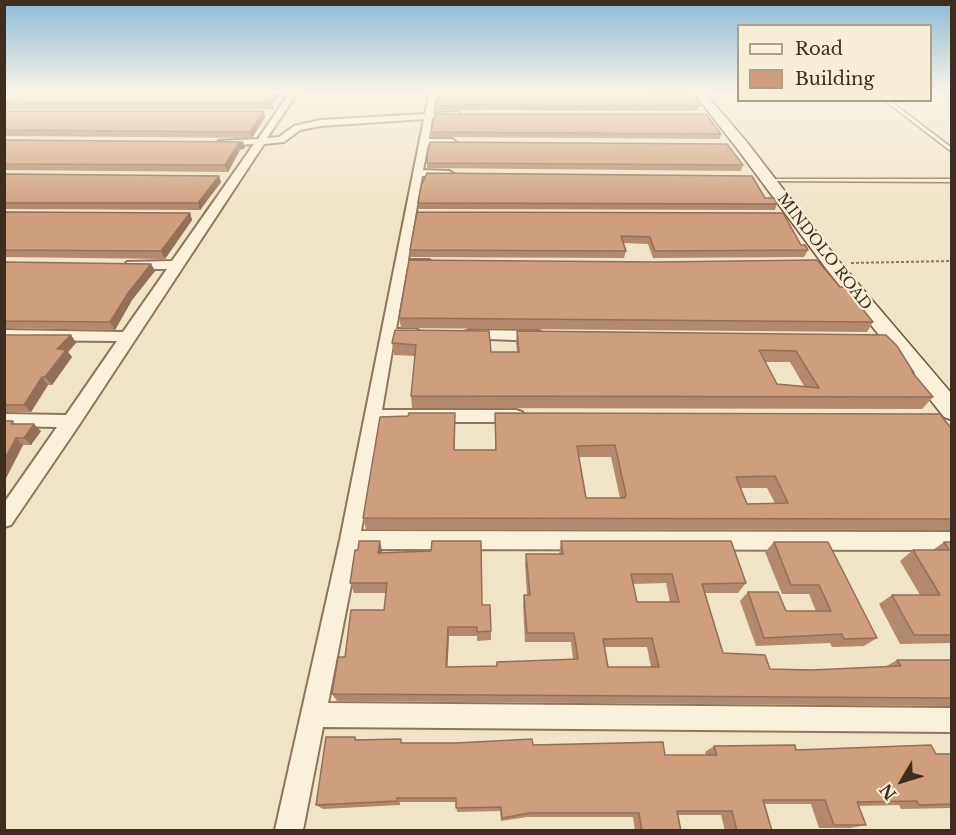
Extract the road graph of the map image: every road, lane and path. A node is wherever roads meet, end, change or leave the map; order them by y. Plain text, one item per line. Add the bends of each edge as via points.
1 (265, 131) edge
2 (293, 131) edge
3 (426, 131) edge
4 (724, 131) edge
5 (925, 131) edge
6 (213, 142) edge
7 (424, 142) junction
8 (459, 142) edge
9 (259, 143) junction
10 (951, 152) edge
11 (417, 174) junction
12 (465, 174) edge
13 (761, 177) junction
14 (951, 181) edge
15 (951, 261) edge
16 (400, 263) junction
17 (825, 263) junction
18 (447, 264) edge
19 (120, 265) edge
20 (178, 265) junction
21 (388, 334) junction
22 (4, 335) edge
23 (553, 336) edge
24 (129, 337) junction
25 (870, 340) edge
26 (894, 340) junction
27 (948, 415) edge
28 (372, 416) junction
29 (537, 416) edge
30 (4, 420) edge
31 (73, 421) junction
32 (4, 519) edge
33 (350, 540) junction
34 (951, 541) edge
35 (314, 716) junction
36 (951, 720) edge
37 (290, 831) edge

1 - 9 street
2 - 9 street via 281,140
3 - 7 street
4 - 13 street, MINDOLO ROAD
5 - 10 lane
6 - 9 street
7 - 8 street
7 - 11 street
9 - 20 street via 205,214
11 - 12 street
11 - 16 street via 418,214
13 - 14 lane
13 - 17 street, MINDOLO ROAD
15 - 17 path
16 - 18 street
16 - 21 street
17 - 26 street, MINDOLO ROAD
19 - 20 street
20 - 24 street
21 - 23 street
21 - 28 street
22 - 24 street
24 - 31 street
25 - 26 street
26 - 27 street, MINDOLO ROAD
28 - 29 street
28 - 33 street
30 - 31 street
31 - 32 street
33 - 34 street
33 - 35 street
35 - 36 street
35 - 37 street

